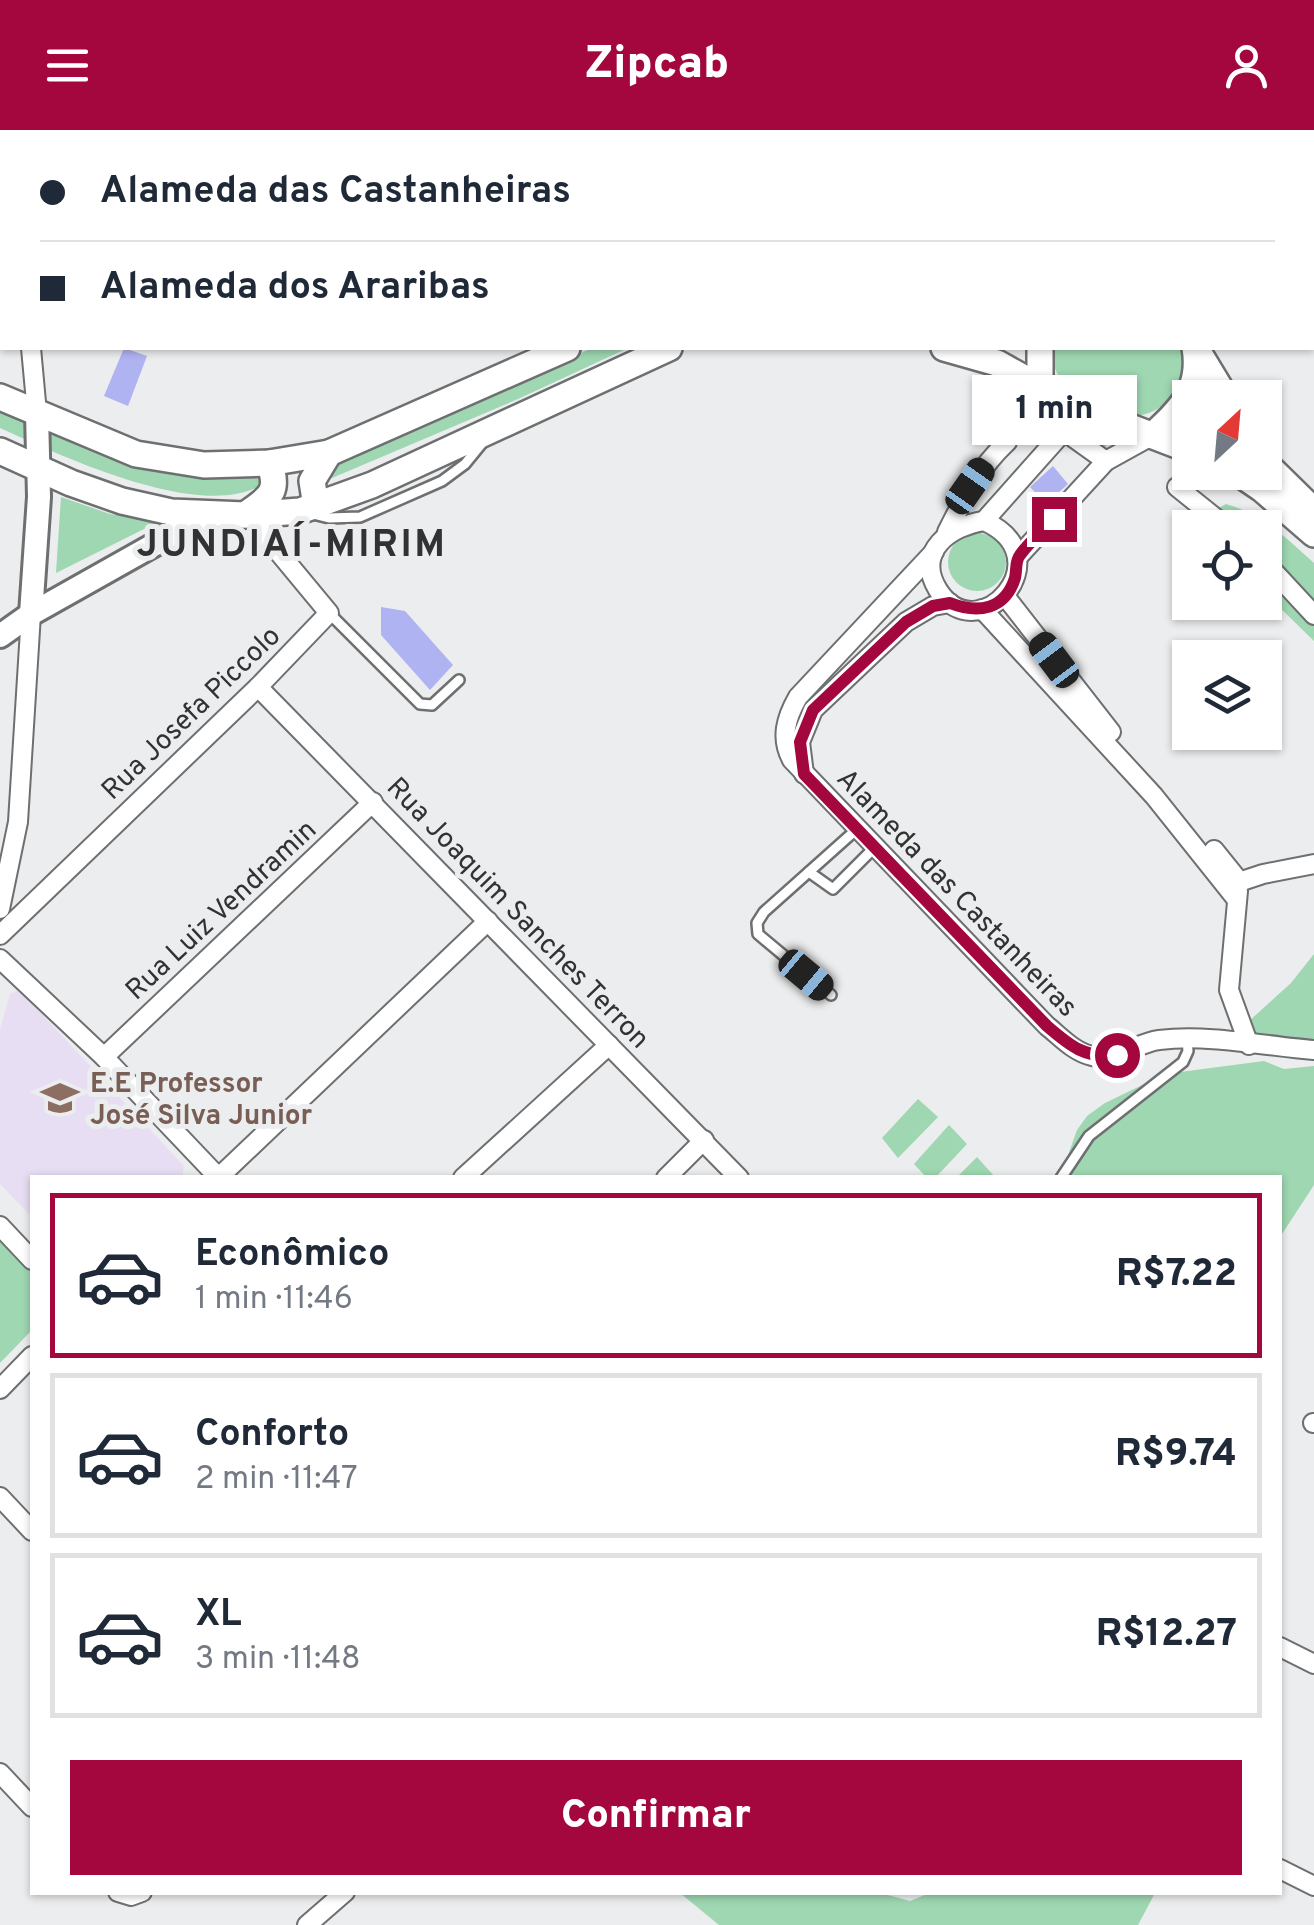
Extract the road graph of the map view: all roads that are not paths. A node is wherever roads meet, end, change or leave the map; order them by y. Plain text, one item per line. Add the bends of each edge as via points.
1 (31, 350) edge
2 (562, 350) edge
3 (665, 350) edge
4 (952, 350) edge
5 (1040, 350) edge
6 (1195, 350) edge
7 (1196, 350) edge
8 (1215, 380) edge
9 (1040, 388) junction
10 (0, 397) edge
11 (37, 413) junction
12 (1064, 432) junction
13 (1153, 436) junction
14 (1007, 442) dead end
15 (1172, 443) edge
16 (0, 451) edge
17 (329, 453) junction
18 (1106, 462) junction
19 (269, 463) junction
20 (36, 467) junction
21 (1282, 479) edge
22 (1180, 490) edge
23 (1263, 490) edge
24 (308, 508) junction
25 (1205, 510) edge
26 (1314, 511) edge
27 (207, 515) junction
28 (251, 515) junction
29 (984, 521) junction
30 (1314, 534) edge
31 (945, 536) junction
32 (934, 552) junction
33 (1016, 558) junction
34 (1282, 580) edge
35 (1005, 596) junction
36 (950, 603) junction
37 (982, 609) junction
38 (329, 613) junction
39 (31, 614) junction
40 (1314, 615) edge
41 (0, 636) edge
42 (460, 680) dead end
43 (258, 687) junction
44 (804, 774) junction
45 (374, 802) junction
46 (858, 829) junction
47 (876, 848) junction
48 (1314, 864) edge
49 (809, 872) junction
50 (1234, 889) junction
51 (0, 909) edge
52 (488, 920) junction
53 (0, 934) edge
54 (0, 959) edge
55 (831, 995) dead end
56 (1186, 1040) junction
57 (1248, 1044) junction
58 (609, 1045) junction
59 (1314, 1050) edge
60 (104, 1057) junction
61 (704, 1140) junction
62 (216, 1175) edge
63 (220, 1175) edge
64 (466, 1175) edge
65 (669, 1175) edge
66 (736, 1175) edge
67 (1063, 1175) edge
68 (0, 1226) edge
69 (30, 1258) edge
70 (30, 1358) edge
71 (0, 1388) edge
72 (0, 1497) edge
73 (30, 1529) edge
74 (1282, 1648) edge
75 (1314, 1664) edge
76 (0, 1773) edge
77 (30, 1806) edge
78 (1282, 1870) edge
79 (1314, 1886) edge
80 (342, 1895) edge
81 (307, 1925) edge

1 - 11 street
2 - 17 main road
3 - 24 main road
4 - 9 main road via 997,362
5 - 9 main road
6 - 13 main road via 1190,392
7 - 8 main road
9 - 12 street
9 - 13 main road
10 - 11 main road
11 - 19 main road via 100,441 176,463
11 - 20 main road
12 - 18 street
12 - 29 street
13 - 15 main road
13 - 18 street
14 - 31 street via 970,486
16 - 20 main road
17 - 19 main road
17 - 24 main road via 312,480
18 - 33 street
19 - 28 main road via 273,490
20 - 27 main road via 122,501
20 - 39 main road
21 - 26 main road
22 - 25 street
23 - 30 main road
24 - 28 main road
27 - 28 main road
27 - 39 main road
28 - 38 street
29 - 31 street via 957,526
29 - 33 street via 1007,536
31 - 32 street
32 - 36 street via 933,580
32 - 44 street, Alameda das Castanheiras via 798,698 785,737
33 - 35 street
34 - 40 street
35 - 37 street
35 - 50 street via 1102,722 1163,788
36 - 37 street
36 - 44 street, Alameda das Castanheiras via 906,622 813,710 800,742
37 - 50 street
38 - 42 lane via 420,704 432,706
38 - 43 street, Rua Josefa Piccolo
39 - 41 main road
39 - 51 street via 18,822
43 - 45 street, Rua Joaquim Sanches Terron
43 - 53 street, Rua Josefa Piccolo
44 - 46 street, Alameda das Castanheiras
45 - 52 street, Rua Joaquim Sanches Terron
45 - 60 street, Rua Luiz Vendramin
46 - 47 street, Alameda das Castanheiras
46 - 49 lane
47 - 49 lane via 833,888
47 - 56 street, Alameda das Castanheiras via 1073,1048 1102,1057 1156,1040
48 - 50 street
49 - 55 lane via 764,912 758,934
50 - 57 street via 1229,990
52 - 58 street, Rua Joaquim Sanches Terron
52 - 63 street
54 - 60 street
56 - 57 street, Alameda das Castanheiras
56 - 67 lane via 1183,1062 1089,1136
57 - 59 street, Alameda das Castanheiras
58 - 61 street, Rua Joaquim Sanches Terron
58 - 64 street
60 - 62 street
61 - 65 street
61 - 66 street, Rua Joaquim Sanches Terron
68 - 69 street
70 - 71 street
72 - 73 street
74 - 75 street
76 - 77 street
78 - 79 street
80 - 81 street

